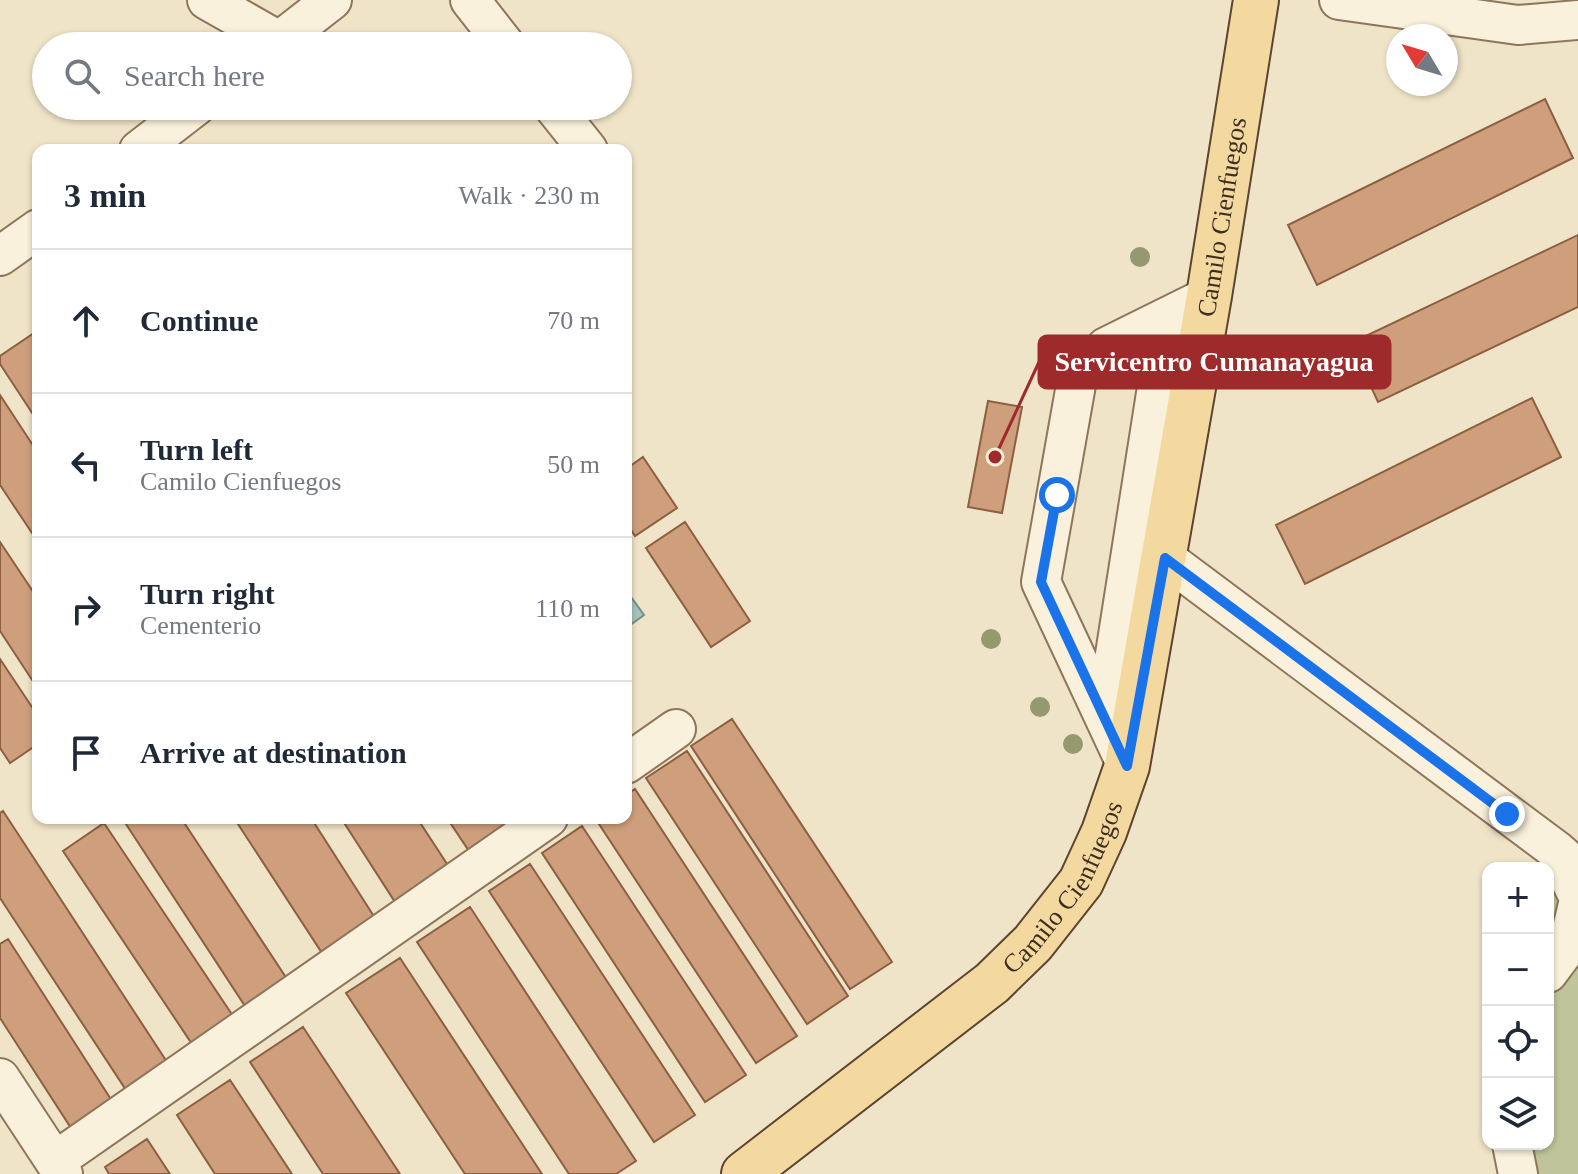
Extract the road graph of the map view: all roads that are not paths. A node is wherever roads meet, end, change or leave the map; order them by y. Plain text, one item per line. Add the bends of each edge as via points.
1 (207, 0) edge
2 (332, 0) edge
3 (470, 0) edge
4 (1256, 0) edge
5 (1339, 0) edge
6 (1578, 20) edge
7 (257, 32) edge
8 (291, 32) edge
9 (495, 32) edge
10 (178, 120) edge
11 (564, 120) edge
12 (147, 144) edge
13 (583, 144) edge
14 (32, 233) edge
15 (0, 256) edge
16 (1209, 296) junction
17 (1168, 317) junction
18 (1165, 558) junction
19 (1105, 718) junction
20 (676, 729) dead end
21 (632, 760) edge
22 (1127, 766) junction
23 (540, 824) edge
24 (1567, 860) edge
25 (1578, 896) edge
26 (1578, 904) edge
27 (1554, 965) edge
28 (0, 1078) edge
29 (1513, 1150) edge
30 (59, 1168) edge
31 (744, 1174) edge
32 (1518, 1174) edge

1 - 7 street
2 - 8 street
3 - 9 street
4 - 16 main road, Camilo Cienfuegos
5 - 6 street via 1518,25
10 - 12 street
11 - 13 street
14 - 15 street
16 - 17 street
16 - 18 main road, Camilo Cienfuegos
17 - 19 street
17 - 19 street via 1106,347 1077,379 1041,582
18 - 22 main road, Camilo Cienfuegos
18 - 24 street
19 - 22 street
20 - 21 street
22 - 31 main road, Camilo Cienfuegos via 1081,882 1033,943 992,983
23 - 30 street
24 - 25 street
26 - 27 street via 1568,946
28 - 30 street
29 - 32 street

